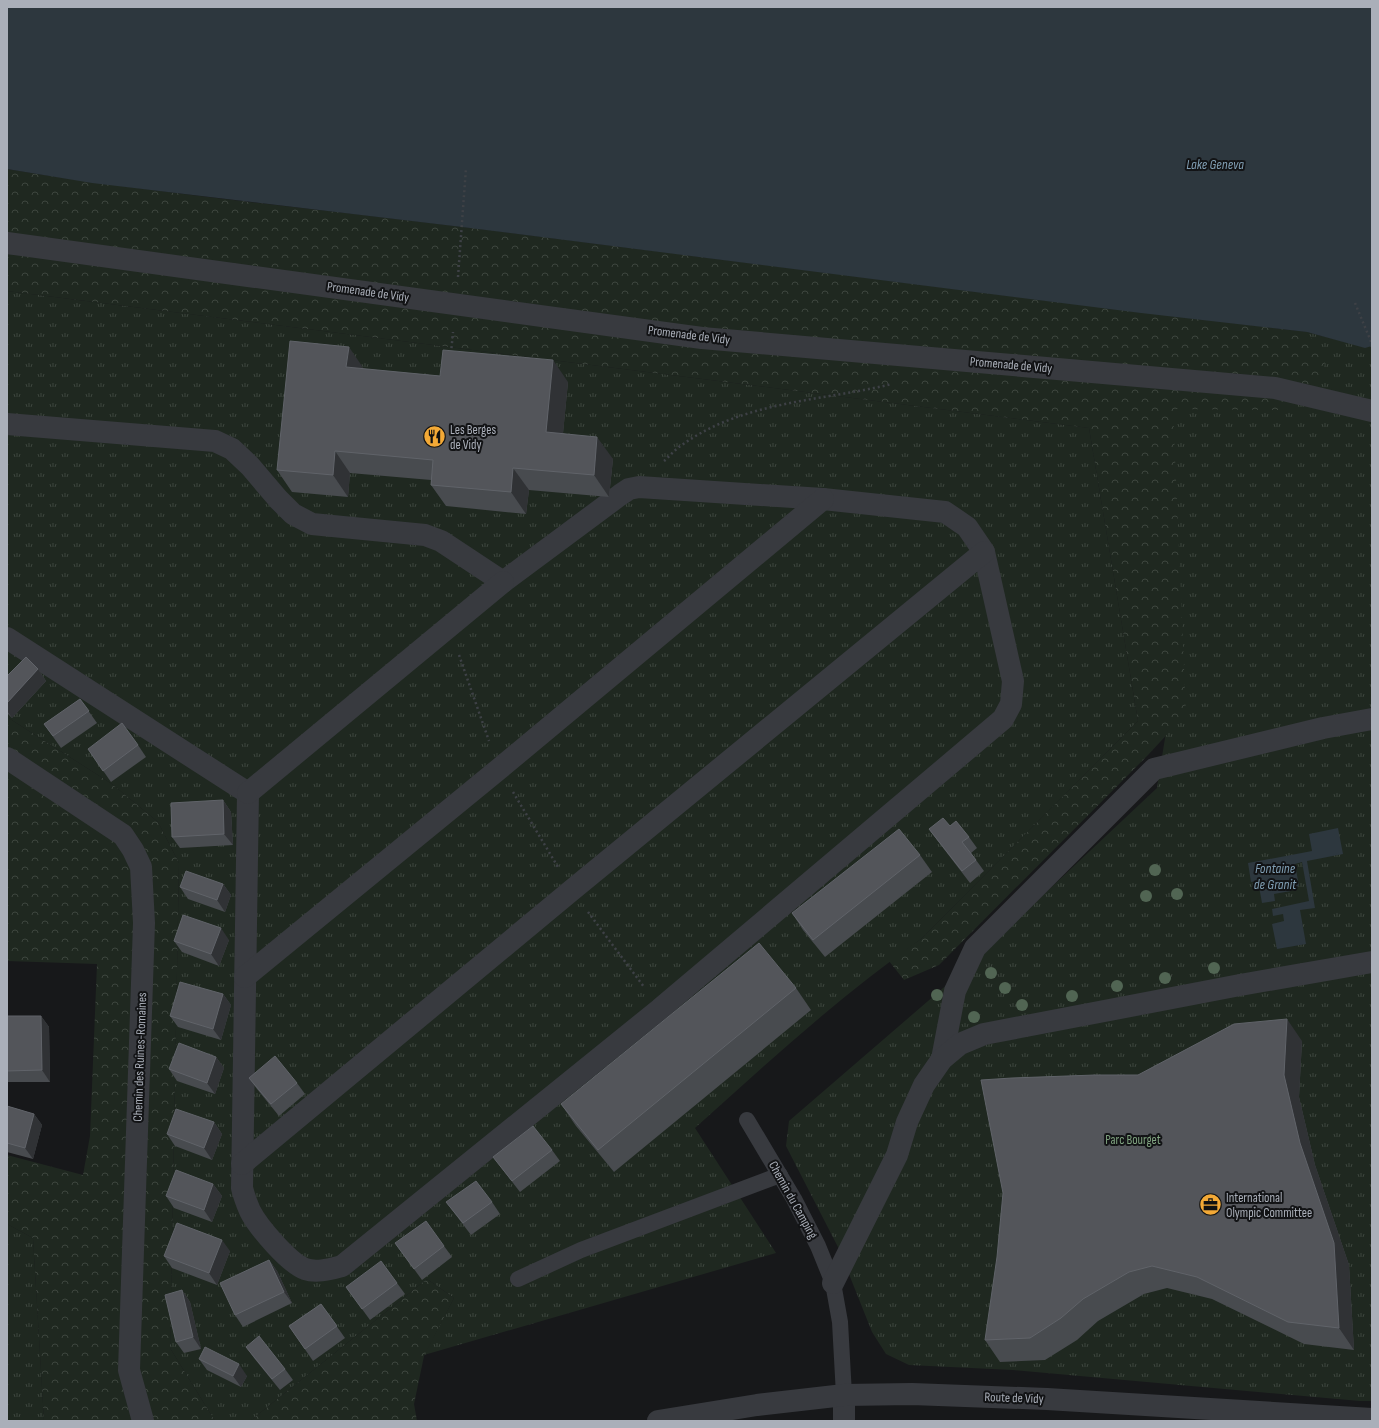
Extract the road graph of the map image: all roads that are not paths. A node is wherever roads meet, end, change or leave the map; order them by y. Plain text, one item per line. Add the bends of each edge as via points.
1 (7, 243) edge
2 (1372, 410) edge
3 (7, 424) edge
4 (823, 499) junction
5 (984, 552) junction
6 (503, 582) junction
7 (7, 638) edge
8 (1372, 719) edge
9 (7, 758) edge
10 (248, 793) junction
11 (1372, 962) edge
12 (245, 976) junction
13 (942, 1059) junction
14 (747, 1120) dead end
15 (242, 1164) junction
16 (780, 1174) junction
17 (518, 1279) dead end
18 (833, 1282) junction
19 (844, 1394) junction
20 (1372, 1419) edge
21 (143, 1421) edge
22 (658, 1421) edge
23 (844, 1421) edge

1 - 2 street, Promenade de Vidy via 702,338 1275,388
3 - 6 street via 215,441 232,449 278,500 293,514 312,524 425,535 441,541
4 - 5 street via 945,512 967,527
4 - 6 street via 638,487 620,495
4 - 12 street via 499,769
5 - 15 street
5 - 15 street via 1013,681 1011,704 1003,719 660,1009 342,1266 324,1271 305,1269 287,1257 251,1212 242,1188
6 - 10 street
7 - 10 street
8 - 13 street via 1325,736 1154,769 975,948 955,991
9 - 21 street, Chemin des Ruines-Romaines via 123,835 134,850 141,867 144,923 129,1370
10 - 12 street
11 - 13 street via 1239,980 984,1034 960,1044
12 - 15 street
13 - 18 street via 924,1086 907,1122 897,1155
14 - 16 lane, Chemin du Camping
16 - 17 lane via 581,1250
16 - 18 lane, Chemin du Camping via 818,1246
18 - 19 lane, Chemin du Camping via 840,1322
19 - 20 street, Route de Vidy via 1047,1399
19 - 22 street, Route de Vidy
19 - 23 street

